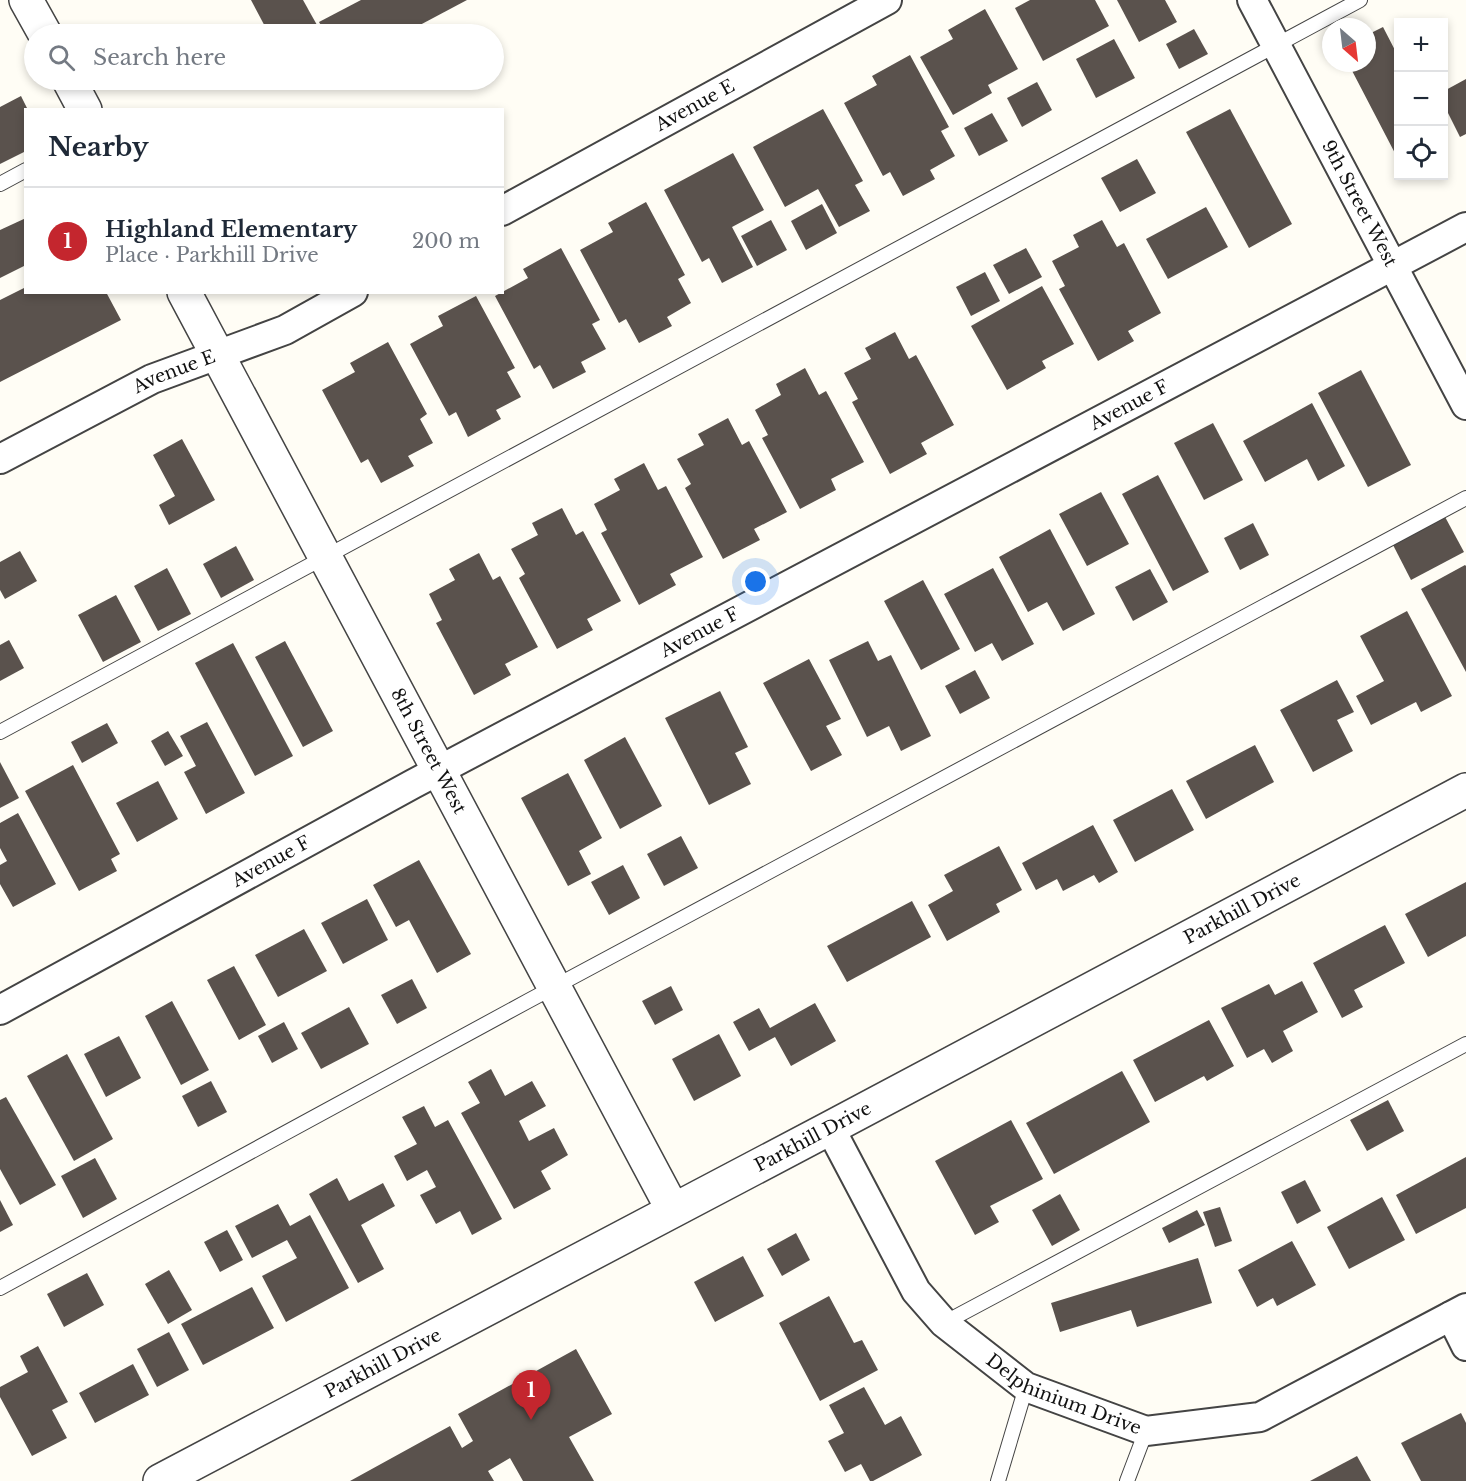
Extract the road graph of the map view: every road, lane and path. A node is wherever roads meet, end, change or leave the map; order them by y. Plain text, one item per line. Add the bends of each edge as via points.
1 (26, 0) edge
2 (887, 0) edge
3 (1252, 0) edge
4 (1360, 0) edge
5 (39, 24) edge
6 (1277, 45) junction
7 (74, 90) edge
8 (84, 108) edge
9 (24, 171) edge
10 (0, 184) edge
11 (504, 210) edge
12 (1466, 227) edge
13 (1393, 265) junction
14 (185, 294) edge
15 (349, 294) edge
16 (217, 355) junction
17 (1466, 405) edge
18 (0, 459) edge
19 (1466, 498) edge
20 (325, 557) junction
21 (0, 732) edge
22 (440, 770) junction
23 (1466, 790) edge
24 (555, 987) junction
25 (0, 1010) edge
26 (1466, 1044) edge
27 (830, 1128) junction
28 (673, 1210) junction
29 (0, 1288) edge
30 (1458, 1312) edge
31 (944, 1323) junction
32 (1466, 1346) edge
33 (1026, 1387) junction
34 (1146, 1431) junction
35 (160, 1481) edge
36 (998, 1481) edge
37 (1127, 1481) edge

1 - 5 street
2 - 11 street, Avenue E
3 - 6 street, 9th Street West
4 - 6 lane
6 - 13 street, 9th Street West
6 - 20 lane
7 - 8 street
9 - 10 lane
12 - 13 street, Avenue F
13 - 17 street, 9th Street West
13 - 22 street, Avenue F
14 - 16 street, 8th Street West
15 - 16 street, Avenue E via 285,330
16 - 18 street, Avenue E via 152,380
16 - 20 street, 8th Street West
19 - 24 lane
20 - 21 lane
20 - 22 street, 8th Street West
22 - 24 street, 8th Street West
22 - 25 street, Avenue F
23 - 27 street, Parkhill Drive
24 - 28 street, 8th Street West
24 - 29 lane
26 - 31 lane
27 - 28 street, Parkhill Drive
27 - 31 street, Delphinium Drive via 916,1291
28 - 35 street, Parkhill Drive
30 - 32 street
30 - 34 street, Delphinium Drive via 1260,1417
31 - 33 street, Delphinium Drive
33 - 34 street, Delphinium Drive
33 - 36 lane
34 - 37 lane

